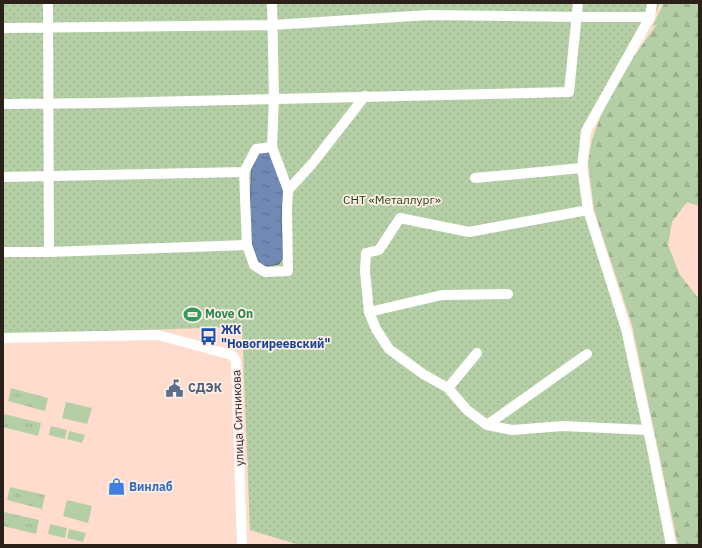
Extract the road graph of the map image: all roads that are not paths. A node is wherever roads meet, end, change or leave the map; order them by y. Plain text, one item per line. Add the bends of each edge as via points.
1 (48, 3) edge
2 (272, 3) edge
3 (578, 3) edge
4 (652, 3) edge
5 (577, 17) junction
6 (650, 17) junction
7 (273, 25) junction
8 (3, 28) edge
9 (48, 28) junction
10 (365, 96) junction
11 (274, 98) junction
12 (3, 104) edge
13 (48, 104) junction
14 (272, 147) junction
15 (582, 168) junction
16 (244, 172) junction
17 (49, 176) junction
18 (3, 177) edge
19 (475, 178) dead end
20 (288, 190) junction
21 (588, 210) junction
22 (247, 245) junction
23 (3, 252) edge
24 (49, 252) junction
25 (508, 294) dead end
26 (370, 312) junction
27 (3, 338) edge
28 (477, 354) dead end
29 (587, 354) dead end
30 (448, 388) junction
31 (487, 425) junction
32 (647, 430) junction
33 (242, 545) edge
34 (671, 545) edge

1 - 9 street
2 - 7 street
3 - 5 street
4 - 6 street
5 - 6 street
5 - 7 street via 429,15
5 - 10 street via 569,92
6 - 15 street via 586,131
7 - 9 street
7 - 11 street
8 - 9 street
9 - 13 street
10 - 11 street
10 - 20 street via 312,164
11 - 13 street
11 - 14 street
12 - 13 street
13 - 17 street
14 - 16 street via 256,149
14 - 20 street
15 - 19 street
15 - 21 street
16 - 17 street
16 - 22 street
17 - 18 street
17 - 24 street
20 - 22 street via 288,271 265,272 254,265
21 - 26 street via 469,232 400,218 379,250 366,253 365,272
21 - 32 street via 626,329
22 - 24 street
23 - 24 street
25 - 26 street via 442,296
26 - 30 street via 376,329 389,349 423,374
27 - 33 street, улица Ситникова via 158,335 234,357
28 - 30 street
29 - 31 street
30 - 31 street via 468,410
31 - 32 street via 512,430 563,426
32 - 34 street

